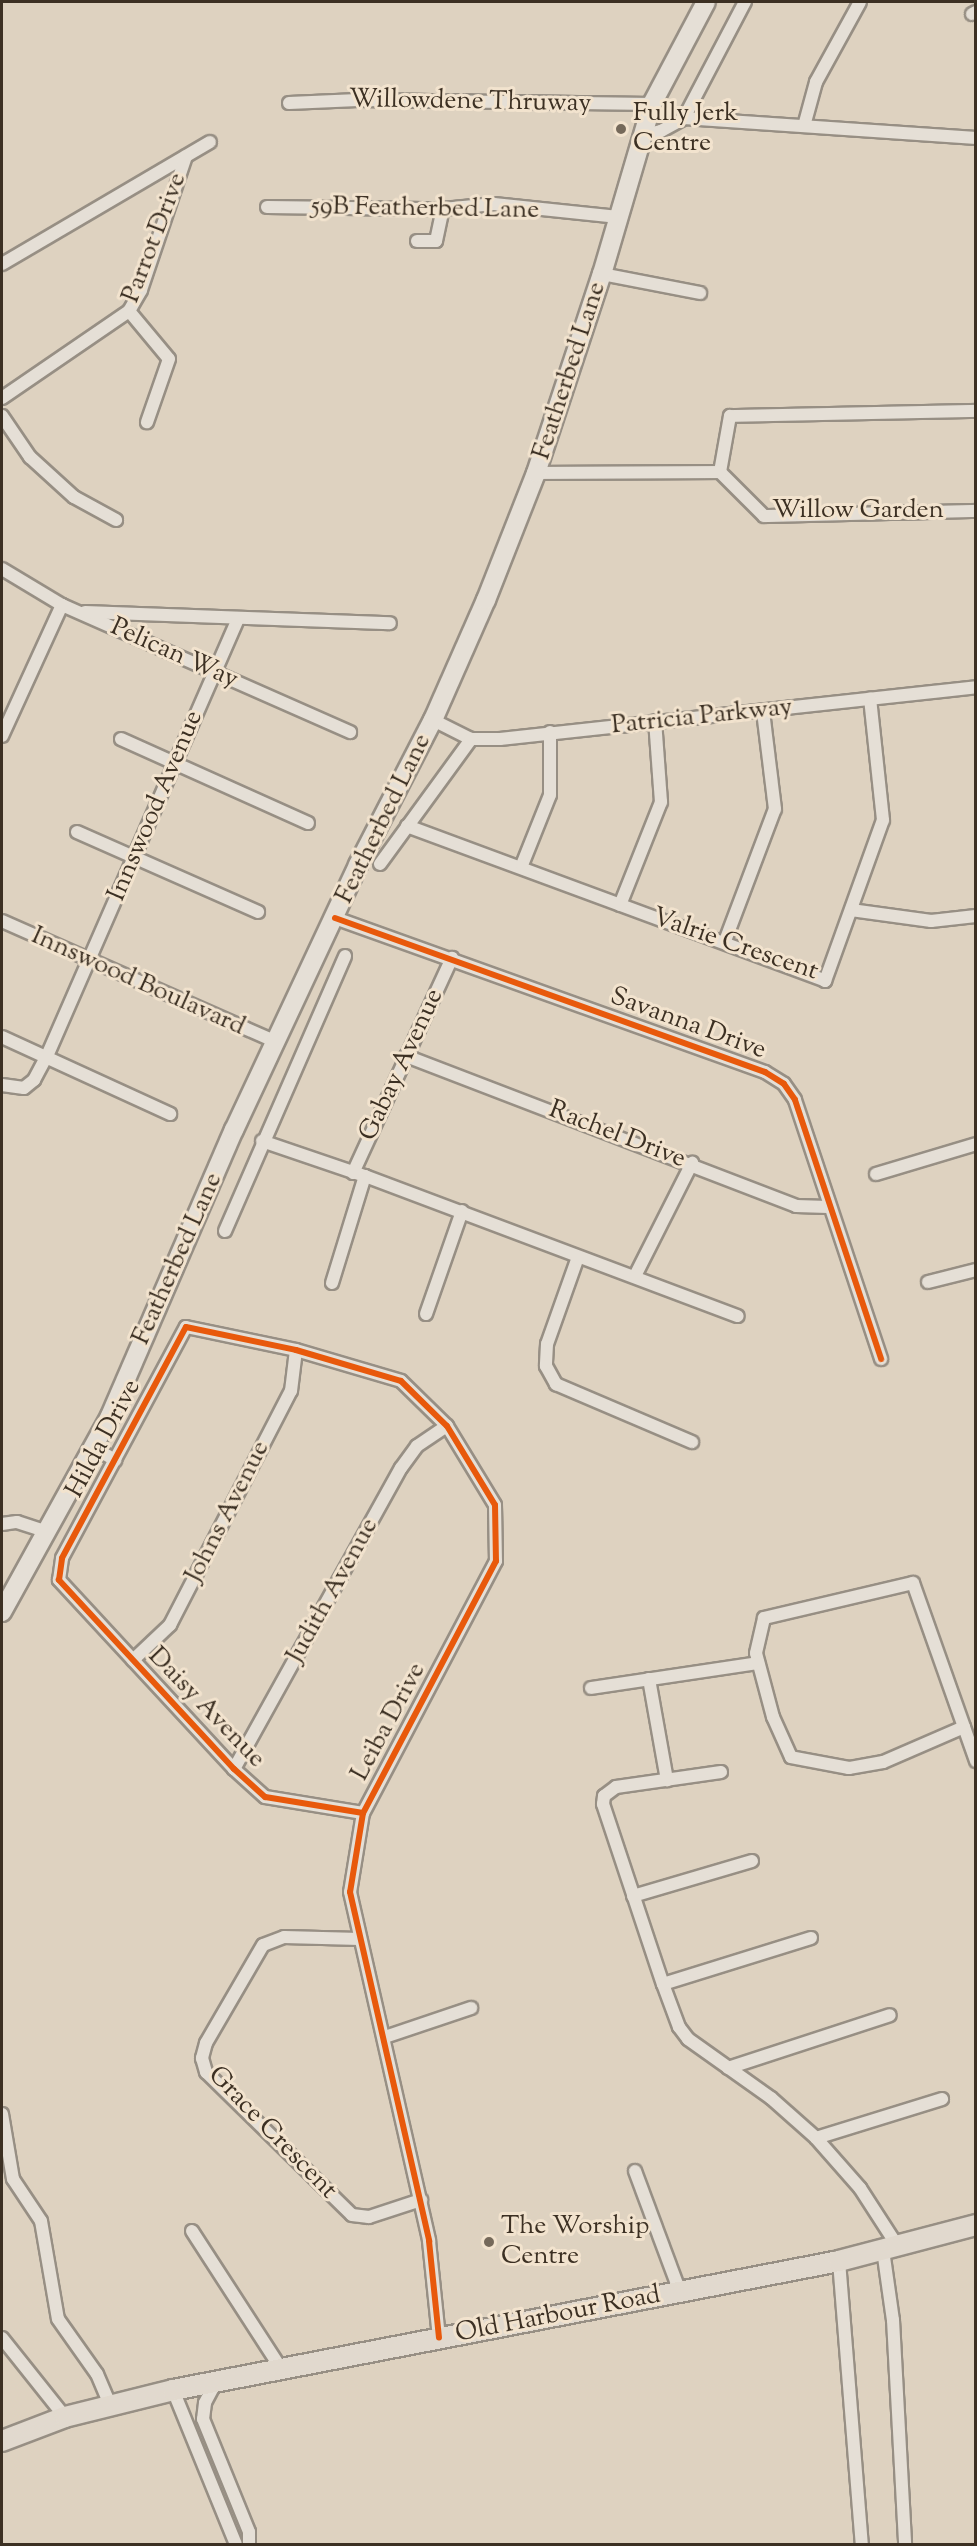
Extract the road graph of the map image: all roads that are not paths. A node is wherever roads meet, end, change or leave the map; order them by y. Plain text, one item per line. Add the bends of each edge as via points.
1 (706, 2) edge
2 (745, 2) edge
3 (860, 2) edge
4 (289, 103) dead end
5 (652, 104) junction
6 (684, 118) junction
7 (804, 126) junction
8 (642, 136) junction
9 (975, 138) edge
10 (210, 142) dead end
11 (186, 156) junction
12 (267, 207) dead end
13 (443, 209) junction
14 (618, 217) junction
15 (417, 241) dead end
16 (2, 264) edge
17 (602, 274) junction
18 (700, 293) dead end
19 (129, 311) junction
20 (2, 398) edge
21 (975, 411) edge
22 (2, 416) edge
23 (147, 422) dead end
24 (720, 472) junction
25 (536, 473) junction
26 (975, 510) edge
27 (116, 520) dead end
28 (2, 569) edge
29 (62, 605) junction
30 (78, 612) junction
31 (238, 618) junction
32 (390, 623) dead end
33 (214, 671) junction
34 (975, 687) edge
35 (870, 699) junction
36 (763, 711) junction
37 (433, 720) junction
38 (655, 721) junction
39 (350, 732) dead end
40 (550, 732) junction
41 (2, 736) edge
42 (121, 739) dead end
43 (471, 739) junction
44 (173, 763) junction
45 (308, 824) dead end
46 (406, 826) junction
47 (77, 832) dead end
48 (136, 858) junction
49 (380, 864) dead end
50 (522, 865) junction
51 (620, 905) junction
52 (850, 910) junction
53 (258, 912) dead end
54 (975, 916) edge
55 (335, 918) junction
56 (2, 921) edge
57 (725, 941) junction
58 (345, 956) dead end
59 (452, 958) junction
60 (88, 962) junction
61 (2, 1037) edge
62 (276, 1042) junction
63 (47, 1056) junction
64 (406, 1056) junction
65 (2, 1085) edge
66 (170, 1114) dead end
67 (262, 1142) junction
68 (975, 1144) edge
69 (692, 1163) junction
70 (359, 1174) junction
71 (876, 1174) dead end
72 (828, 1207) junction
73 (462, 1211) junction
74 (225, 1231) dead end
75 (578, 1257) junction
76 (975, 1270) edge
77 (635, 1276) junction
78 (928, 1282) dead end
79 (332, 1283) dead end
80 (426, 1314) dead end
81 (738, 1316) dead end
82 (186, 1327) joint
83 (296, 1350) junction
84 (881, 1359) dead end
85 (447, 1426) junction
86 (692, 1442) dead end
87 (93, 1447) junction
88 (115, 1460) junction
89 (2, 1524) edge
90 (47, 1532) junction
91 (58, 1571) joint
92 (2, 1612) edge
93 (133, 1660) junction
94 (759, 1663) junction
95 (649, 1679) junction
96 (591, 1688) dead end
97 (964, 1727) junction
98 (975, 1761) edge
99 (234, 1769) junction
100 (721, 1772) dead end
101 (667, 1780) junction
102 (363, 1813) junction
103 (752, 1861) dead end
104 (633, 1896) junction
105 (811, 1938) dead end
106 (360, 1939) junction
107 (663, 1984) junction
108 (471, 2008) dead end
109 (891, 2015) dead end
110 (385, 2037) junction
111 (728, 2068) junction
112 (942, 2099) dead end
113 (2, 2114) edge
114 (816, 2138) junction
115 (635, 2171) dead end
116 (421, 2200) junction
117 (975, 2225) edge
118 (192, 2231) dead end
119 (891, 2248) junction
120 (839, 2261) junction
121 (680, 2292) junction
122 (439, 2337) junction
123 (2, 2338) edge
124 (280, 2367) junction
125 (217, 2380) junction
126 (173, 2390) junction
127 (110, 2404) junction
128 (64, 2417) junction
129 (2, 2441) edge
130 (236, 2544) edge
131 (249, 2544) edge
132 (862, 2544) edge
133 (905, 2544) edge

1 - 5 main road, Featherbed Lane
2 - 6 street
3 - 7 street via 816,82
4 - 5 street, Willowdene Thruway via 358,100
5 - 8 main road, Featherbed Lane
6 - 7 street
6 - 8 street
7 - 9 street
8 - 14 main road, Featherbed Lane
10 - 11 street
11 - 16 street
11 - 19 street, Parrot Drive via 141,290
12 - 13 street, 59B Featherbed Lane
13 - 14 street, 59B Featherbed Lane via 494,204
13 - 15 street via 436,241
14 - 17 main road, Featherbed Lane
17 - 18 street
17 - 25 main road, Featherbed Lane
19 - 20 street, Parrot Drive
19 - 23 street via 169,359
21 - 24 street via 730,416
22 - 27 street via 30,457 74,497
24 - 25 street
24 - 26 street, Willow Garden via 765,516
25 - 37 main road, Featherbed Lane
28 - 29 street, Pelican Way
29 - 30 street, Pelican Way
29 - 41 street
30 - 31 street
30 - 33 street, Pelican Way
31 - 32 street
31 - 33 street, Innswood Avenue
33 - 39 street, Pelican Way
33 - 44 street, Innswood Avenue
34 - 35 street, Patricia Parkway
35 - 36 street, Patricia Parkway
35 - 52 street, Valrie Crescent via 884,820
36 - 38 street, Patricia Parkway
36 - 57 street via 775,809
37 - 43 street
37 - 55 main road, Featherbed Lane
38 - 40 street, Patricia Parkway
38 - 51 street via 661,802
40 - 43 street, Patricia Parkway
40 - 50 street via 550,795
42 - 44 street
43 - 46 street
44 - 45 street
44 - 48 street, Innswood Avenue
46 - 49 street
46 - 50 street, Valrie Crescent
47 - 48 street
48 - 53 street
48 - 60 street, Innswood Avenue
50 - 51 street, Valrie Crescent
51 - 57 street, Valrie Crescent
52 - 54 street via 931,921
52 - 57 street, Valrie Crescent via 825,981
55 - 59 street, Savanna Drive
55 - 62 main road, Featherbed Lane
56 - 60 street, Innswood Boulavard
58 - 67 street
59 - 64 street, Gabay Avenue
59 - 72 street, Savanna Drive via 765,1072 784,1084 795,1100
60 - 62 street, Innswood Boulavard
60 - 63 street, Innswood Avenue
61 - 63 street
62 - 87 main road, Featherbed Lane
63 - 65 street, Innswood Avenue via 34,1080 24,1088
63 - 66 street
64 - 69 street, Rachel Drive
64 - 70 street, Gabay Avenue
67 - 70 street
67 - 74 street
68 - 71 street
69 - 72 street, Rachel Drive via 796,1206
69 - 77 street
70 - 73 street
70 - 79 street, Gabay Avenue
72 - 84 street, Savanna Drive
73 - 75 street
73 - 80 street
75 - 77 street
75 - 86 street via 547,1344 546,1366 556,1384
76 - 78 street
77 - 81 street
82 - 83 street, Leiba Drive
82 - 88 street, Hilda Drive
83 - 85 street, Leiba Drive via 401,1381
83 - 93 street, Johns Avenue via 291,1390 170,1625
85 - 99 street, Judith Avenue via 417,1446 401,1468
85 - 102 street, Leiba Drive via 495,1505 496,1561
87 - 88 street
87 - 90 main road, Featherbed Lane
88 - 91 street, Hilda Drive
89 - 90 street via 17,1522
90 - 92 main road, Featherbed Lane
91 - 93 street, Daisy Avenue via 67,1591
93 - 99 street, Daisy Avenue
94 - 95 street
94 - 97 street via 772,1717 791,1757 849,1768 884,1762
94 - 97 street via 756,1653 764,1618 913,1583
95 - 96 street
95 - 101 street
97 - 98 street
99 - 102 street, Daisy Avenue via 265,1797
100 - 101 street
101 - 104 street via 616,1787 604,1796
102 - 106 street, Leiba Drive via 350,1892
103 - 104 street
104 - 107 street
105 - 107 street
106 - 110 street, Leiba Drive
106 - 116 street, Grace Crescent via 284,1937 263,1945 206,2043 202,2058 206,2072 352,2215 369,2217
107 - 111 street via 683,2033
108 - 110 street
109 - 111 street
110 - 116 street, Leiba Drive
111 - 114 street via 771,2098
112 - 114 street
113 - 127 street via 13,2180 41,2221 58,2319 97,2374
114 - 119 street via 860,2188
115 - 121 street
116 - 122 street, Leiba Drive
117 - 119 main road, Old Harbour Road
118 - 124 street
119 - 120 main road, Old Harbour Road
119 - 133 street
120 - 121 main road, Old Harbour Road
120 - 132 street
121 - 122 main road, Old Harbour Road
122 - 124 main road, Old Harbour Road
123 - 128 street
124 - 125 main road, Old Harbour Road
125 - 126 main road, Old Harbour Road
125 - 131 street via 205,2403 203,2419 249,2532
126 - 127 main road, Old Harbour Road
126 - 130 street
127 - 128 main road, Old Harbour Road
128 - 129 main road, Old Harbour Road

